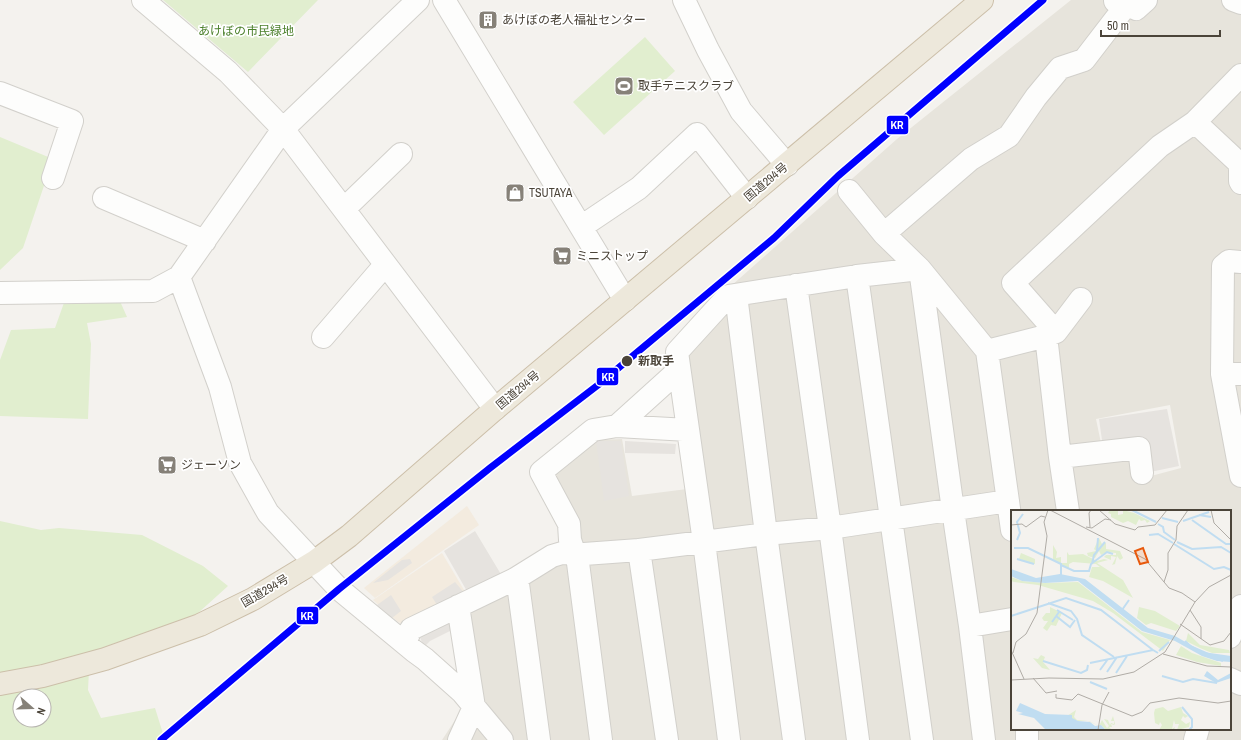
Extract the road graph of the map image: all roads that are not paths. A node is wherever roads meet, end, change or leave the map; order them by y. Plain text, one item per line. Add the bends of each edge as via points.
1 (143, 0) edge
2 (418, 0) edge
3 (444, 0) edge
4 (684, 0) edge
5 (982, 0) edge
6 (1234, 0) edge
7 (1128, 1) edge
8 (1241, 3) edge
9 (1241, 75) edge
10 (0, 93) edge
11 (1195, 122) junction
12 (283, 129) junction
13 (401, 154) dead end
14 (786, 165) junction
15 (53, 178) dead end
16 (1241, 183) edge
17 (849, 191) dead end
18 (104, 198) dead end
19 (747, 198) junction
20 (344, 209) junction
21 (581, 227) junction
22 (884, 234) junction
23 (204, 241) junction
24 (1232, 264) edge
25 (385, 265) junction
26 (920, 269) junction
27 (857, 276) junction
28 (179, 277) junction
29 (796, 286) junction
30 (0, 293) edge
31 (736, 295) junction
32 (1081, 299) dead end
33 (625, 300) junction
34 (1051, 334) junction
35 (323, 337) dead end
36 (988, 351) junction
37 (679, 370) junction
38 (1232, 374) edge
39 (495, 409) junction
40 (617, 426) junction
41 (688, 430) junction
42 (1060, 457) junction
43 (1142, 473) dead end
44 (1241, 476) edge
45 (1008, 501) junction
46 (952, 510) junction
47 (1068, 510) edge
48 (891, 518) junction
49 (1011, 523) edge
50 (830, 528) junction
51 (766, 534) junction
52 (704, 542) junction
53 (639, 550) junction
54 (575, 554) junction
55 (314, 562) junction
56 (515, 579) junction
57 (458, 606) junction
58 (1241, 606) edge
59 (1011, 619) edge
60 (970, 626) junction
61 (1231, 634) edge
62 (405, 644) junction
63 (1231, 679) edge
64 (0, 684) edge
65 (1241, 684) edge
66 (474, 707) junction
67 (1198, 730) edge
68 (459, 740) edge
69 (502, 740) edge
70 (540, 740) edge
71 (601, 740) edge
72 (667, 740) edge
73 (730, 740) edge
74 (794, 740) edge
75 (858, 740) edge
76 (922, 740) edge
77 (984, 740) edge
78 (1195, 740) edge

1 - 12 street via 228,72
2 - 12 street
3 - 21 street
4 - 14 street via 740,112
5 - 14 highway, 国道294号
6 - 8 street
7 - 22 street via 1084,60 1060,68 1009,136 971,159
9 - 11 street
10 - 15 street via 72,121
11 - 16 street via 1240,164
11 - 34 street via 1160,146 1013,283
12 - 20 street
12 - 23 street
13 - 20 street
14 - 19 highway, 国道294号
17 - 22 street
18 - 23 street
19 - 21 street via 697,134 639,188
19 - 33 highway, 国道294号
20 - 25 street
21 - 33 street
22 - 26 street
23 - 28 street
24 - 38 street
25 - 35 street
25 - 39 street
26 - 27 street
26 - 36 street
26 - 46 street
27 - 29 street
27 - 48 street
28 - 30 street via 153,291
28 - 55 street via 220,387 240,463 268,513
29 - 31 street
29 - 50 street
31 - 37 street via 728,296 677,352
31 - 51 street
32 - 34 street
33 - 39 highway, 国道294号
34 - 36 street
34 - 42 street
36 - 45 street
37 - 40 street
37 - 41 street
38 - 44 street
39 - 55 highway, 国道294号 via 349,536
40 - 41 street
40 - 54 street via 593,430 541,472 569,524 570,540
41 - 52 street
42 - 43 street via 1139,448
42 - 47 street
45 - 46 street
45 - 49 street
46 - 48 street
46 - 60 street
48 - 50 street
48 - 76 street
50 - 51 street
50 - 75 street
51 - 52 street
51 - 74 street
52 - 53 street
52 - 73 street
53 - 54 street
53 - 72 street
54 - 56 street via 562,553 552,556
54 - 71 street
55 - 62 street via 340,589
55 - 64 highway, 国道294号 via 253,599 200,625 105,659 44,676
56 - 57 street
56 - 70 street via 518,584
57 - 62 street via 411,629
57 - 66 street
58 - 61 street
59 - 60 street
60 - 77 street
62 - 66 street via 462,692
63 - 65 street
66 - 68 street
66 - 69 street
67 - 78 street

